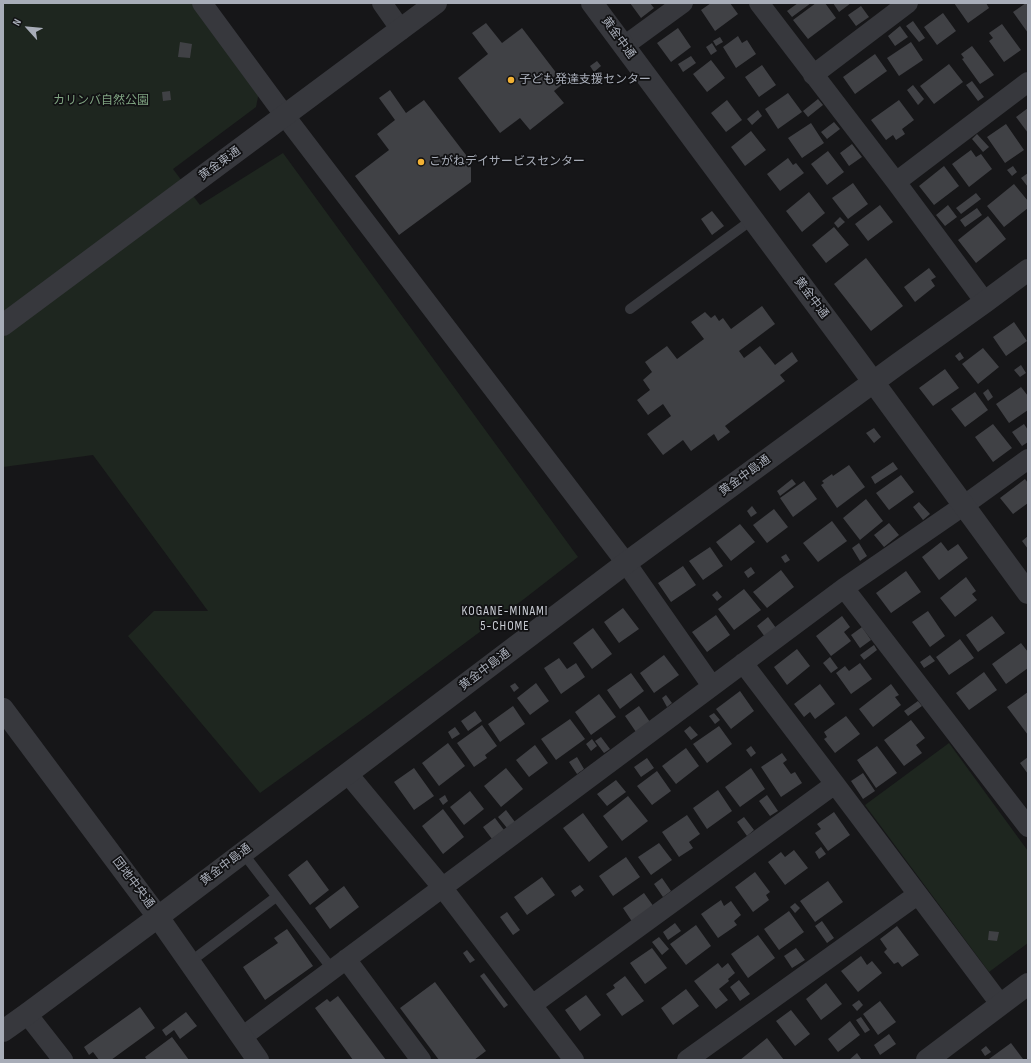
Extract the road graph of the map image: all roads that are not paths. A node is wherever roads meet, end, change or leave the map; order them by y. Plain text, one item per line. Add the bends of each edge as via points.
1 (202, 3) edge
2 (382, 3) edge
3 (436, 3) edge
4 (592, 3) edge
5 (683, 3) edge
6 (759, 3) edge
7 (908, 3) edge
8 (401, 30) junction
9 (624, 46) junction
10 (813, 75) junction
11 (1028, 82) edge
12 (285, 116) junction
13 (896, 182) junction
14 (753, 219) junction
15 (1028, 270) edge
16 (985, 302) junction
17 (630, 309) dead end
18 (3, 324) edge
19 (873, 382) junction
20 (1028, 459) edge
21 (963, 506) junction
22 (626, 563) junction
23 (844, 588) junction
24 (1028, 593) edge
25 (743, 664) junction
26 (712, 686) junction
27 (3, 709) edge
28 (348, 774) junction
29 (835, 784) junction
30 (1028, 826) edge
31 (243, 853) junction
32 (442, 888) junction
33 (918, 895) junction
34 (276, 897) junction
35 (158, 917) junction
36 (190, 962) junction
37 (339, 964) junction
38 (1028, 984) edge
39 (532, 1005) junction
40 (1001, 1005) junction
41 (27, 1014) junction
42 (3, 1030) edge
43 (242, 1036) junction
44 (63, 1060) edge
45 (258, 1060) edge
46 (421, 1060) edge
47 (574, 1060) edge
48 (686, 1060) edge
49 (927, 1060) edge

1 - 12 street
2 - 8 street
3 - 8 street, 黄金東通
4 - 9 street, 黄金中通
5 - 9 street
6 - 10 street
7 - 10 street
8 - 12 street, 黄金東通
9 - 14 street, 黄金中通
10 - 13 street
11 - 13 street
12 - 18 street, 黄金東通
12 - 22 street
13 - 16 street
14 - 17 lane
14 - 19 street, 黄金中通
15 - 16 street, 黄金中島通
16 - 19 street, 黄金中島通
19 - 21 street, 黄金中通
19 - 22 street, 黄金中島通
20 - 21 street
21 - 23 street
21 - 24 street, 黄金中通
22 - 26 street
22 - 28 street, 黄金中島通
23 - 25 street
23 - 30 street
25 - 26 street
25 - 29 street
26 - 32 street
27 - 35 street, 団地中央通
28 - 31 street, 黄金中島通
28 - 32 street
29 - 33 street
29 - 39 street
31 - 34 lane
31 - 35 street, 黄金中島通
32 - 37 street
32 - 39 street
33 - 40 street
33 - 48 street
34 - 36 lane
34 - 37 lane
35 - 36 street, 団地中央通
35 - 41 street, 黄金中島通
36 - 43 street, 団地中央通
37 - 43 street
37 - 46 street
38 - 40 street
39 - 47 street
40 - 49 street
41 - 42 street, 黄金中島通
41 - 44 street
43 - 45 street, 団地中央通

